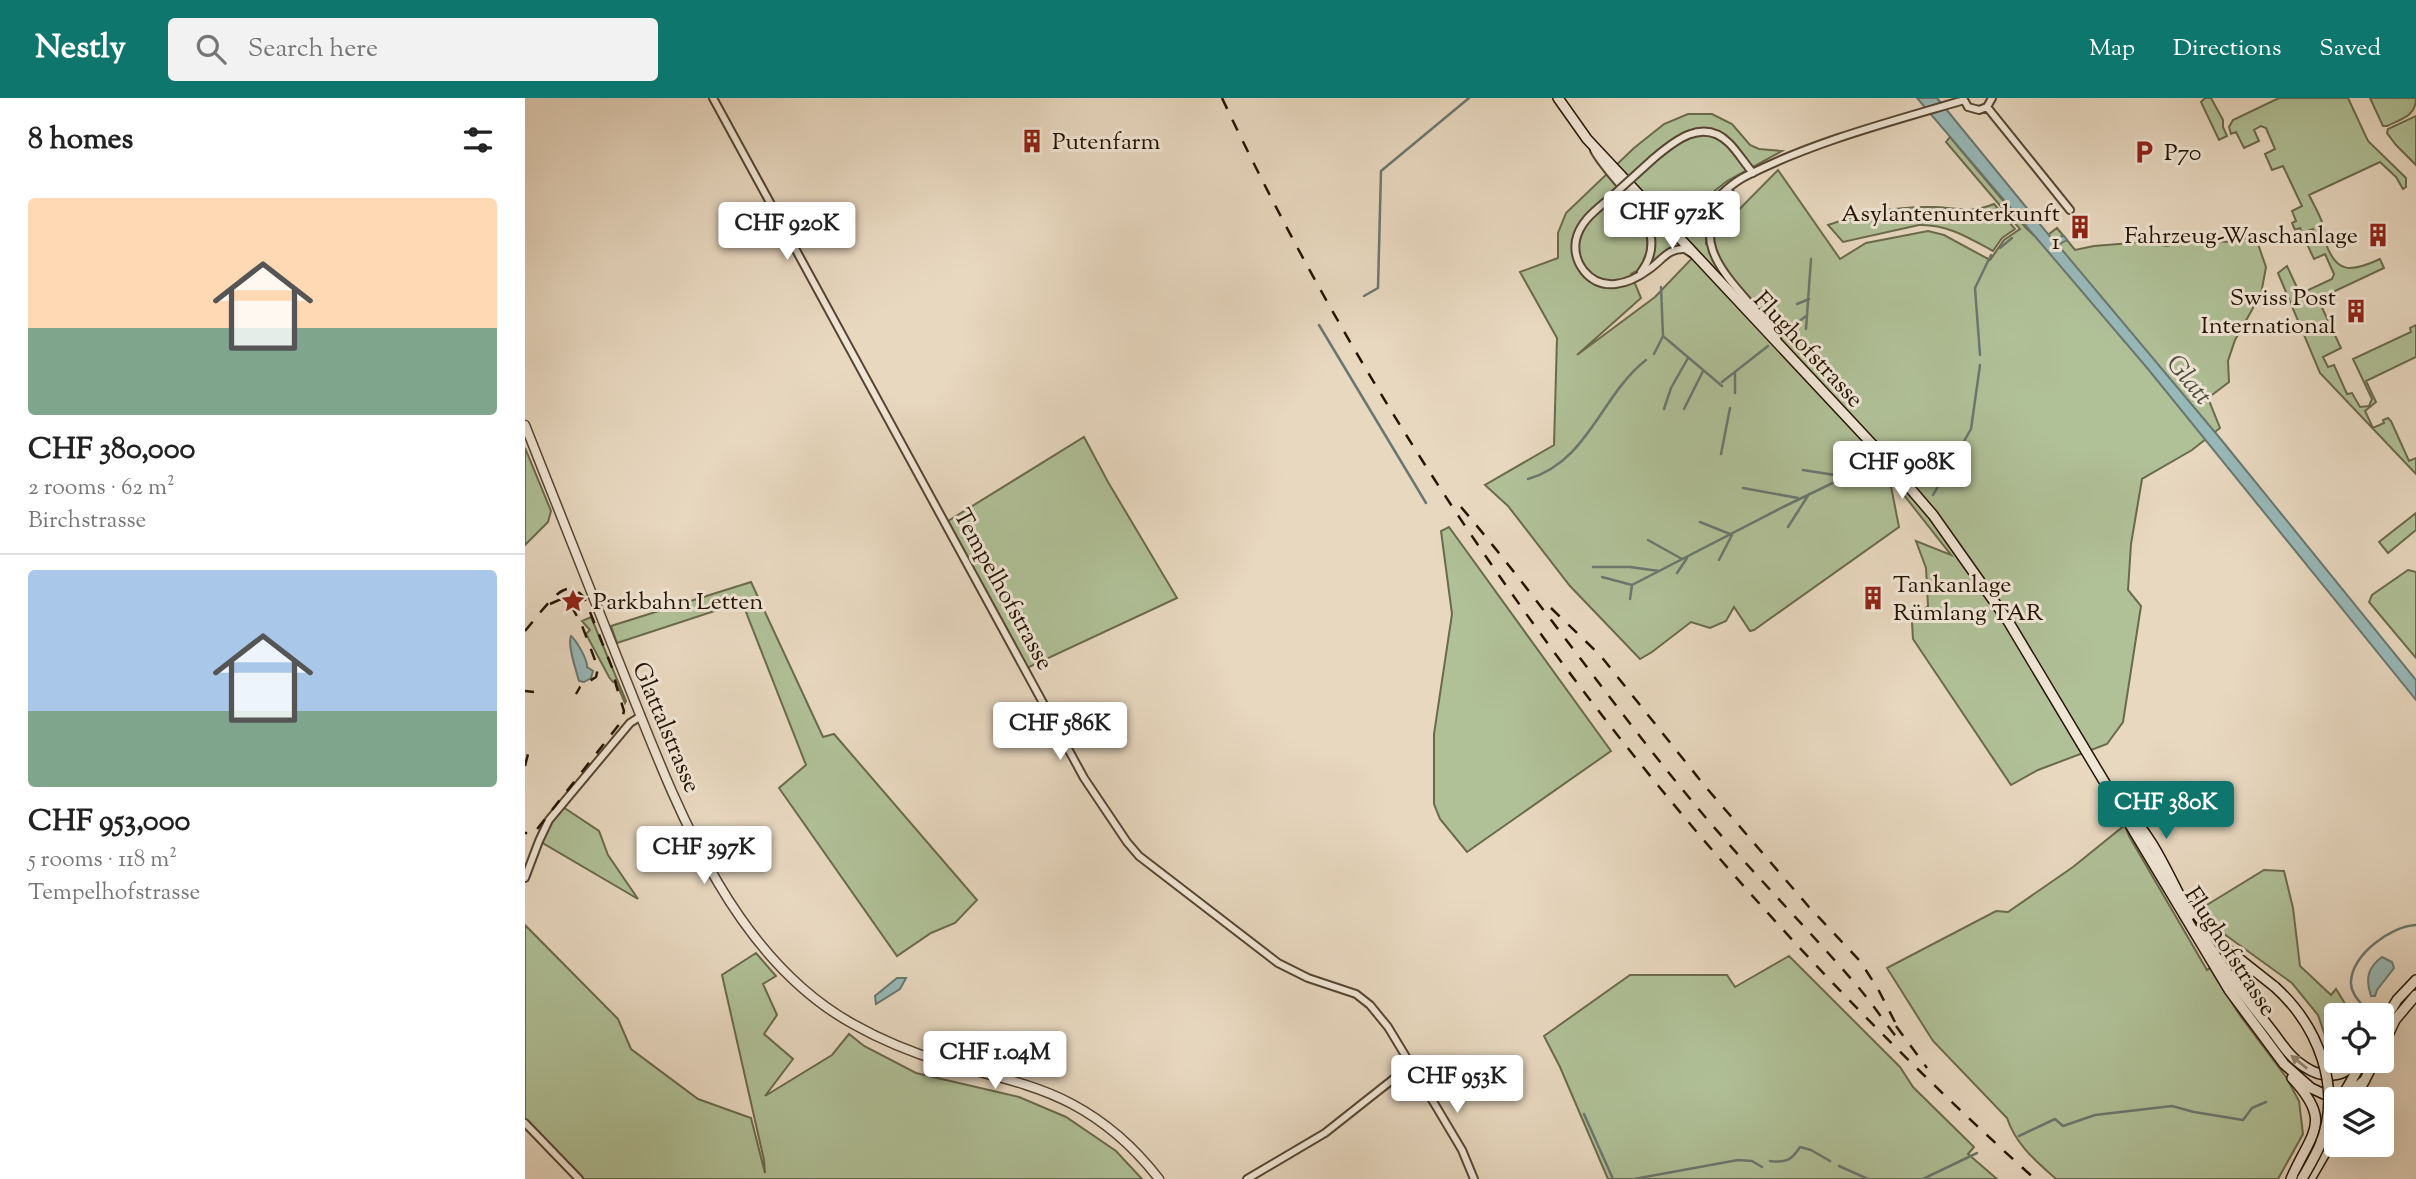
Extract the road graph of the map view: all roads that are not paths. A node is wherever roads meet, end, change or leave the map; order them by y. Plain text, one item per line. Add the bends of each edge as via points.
1 (713, 98) edge
2 (1558, 98) edge
3 (1992, 98) edge
4 (1964, 99) edge
5 (1987, 107) junction
6 (1587, 139) junction
7 (1753, 173) junction
8 (2070, 210) dead end
9 (1668, 226) junction
10 (1697, 257) junction
11 (1637, 276) junction
12 (1785, 352) junction
13 (525, 425) edge
14 (641, 716) junction
15 (2122, 808) junction
16 (525, 878) edge
17 (2182, 898) junction
18 (2416, 980) edge
19 (2416, 995) edge
20 (2394, 1005) edge
21 (2394, 1022) edge
22 (2284, 1064) junction
23 (1411, 1065) junction
24 (2342, 1073) edge
25 (2368, 1073) edge
26 (2365, 1080) junction
27 (2357, 1087) edge
28 (2361, 1087) edge
29 (2324, 1093) edge
30 (525, 1124) edge
31 (2324, 1126) edge
32 (2324, 1155) edge
33 (579, 1179) edge
34 (1160, 1179) edge
35 (1247, 1179) edge
36 (1474, 1179) edge
37 (2292, 1179) edge
38 (2302, 1179) edge
39 (2310, 1179) edge

1 - 23 street, Tempelhofstrasse via 1084,778 1127,842 1278,963 1356,994 1388,1027
2 - 6 main road, Flughofstrasse
3 - 5 street
4 - 5 street via 1971,109
4 - 7 street via 1790,155
5 - 8 street
6 - 9 main road, Flughofstrasse
6 - 11 street via 1643,214 1650,231 1650,256
7 - 9 street via 1689,225
7 - 11 street, bridge via 1728,142 1708,132 1693,132 1653,159 1591,214 1576,243 1578,260 1587,274 1604,284 1621,284
7 - 12 street via 1720,204 1709,228 1710,245 1721,269 1767,321
9 - 10 main road, Flughofstrasse
10 - 11 street via 1676,249
10 - 12 main road, Flughofstrasse
12 - 15 main road, Flughofstrasse via 1933,515 2008,621
13 - 14 street, Glattalstrasse
14 - 16 street via 630,723 549,820
14 - 34 street, Glattalstrasse via 714,877 752,933 799,984 851,1023 895,1046 1026,1085 1069,1103 1113,1131
15 - 17 main road via 2134,818
15 - 22 main road, Flughofstrasse via 2212,964
24 -> 17 main road via 2318,1074 2297,1062 2217,959
17 - 38 main road, bridge via 2218,942 2275,987 2302,1016 2319,1048 2327,1085 2325,1126
18 - 20 main road
19 - 21 main road
22 - 29 main road
22 - 37 main road via 2310,1099 2316,1118 2312,1139
23 - 35 street via 1325,1133
23 - 36 street, Tempelhofstrasse via 1462,1150
25 - 26 main road
26 - 27 main road
26 - 28 main road
30 - 33 street
31 - 37 main road
32 - 39 main road

